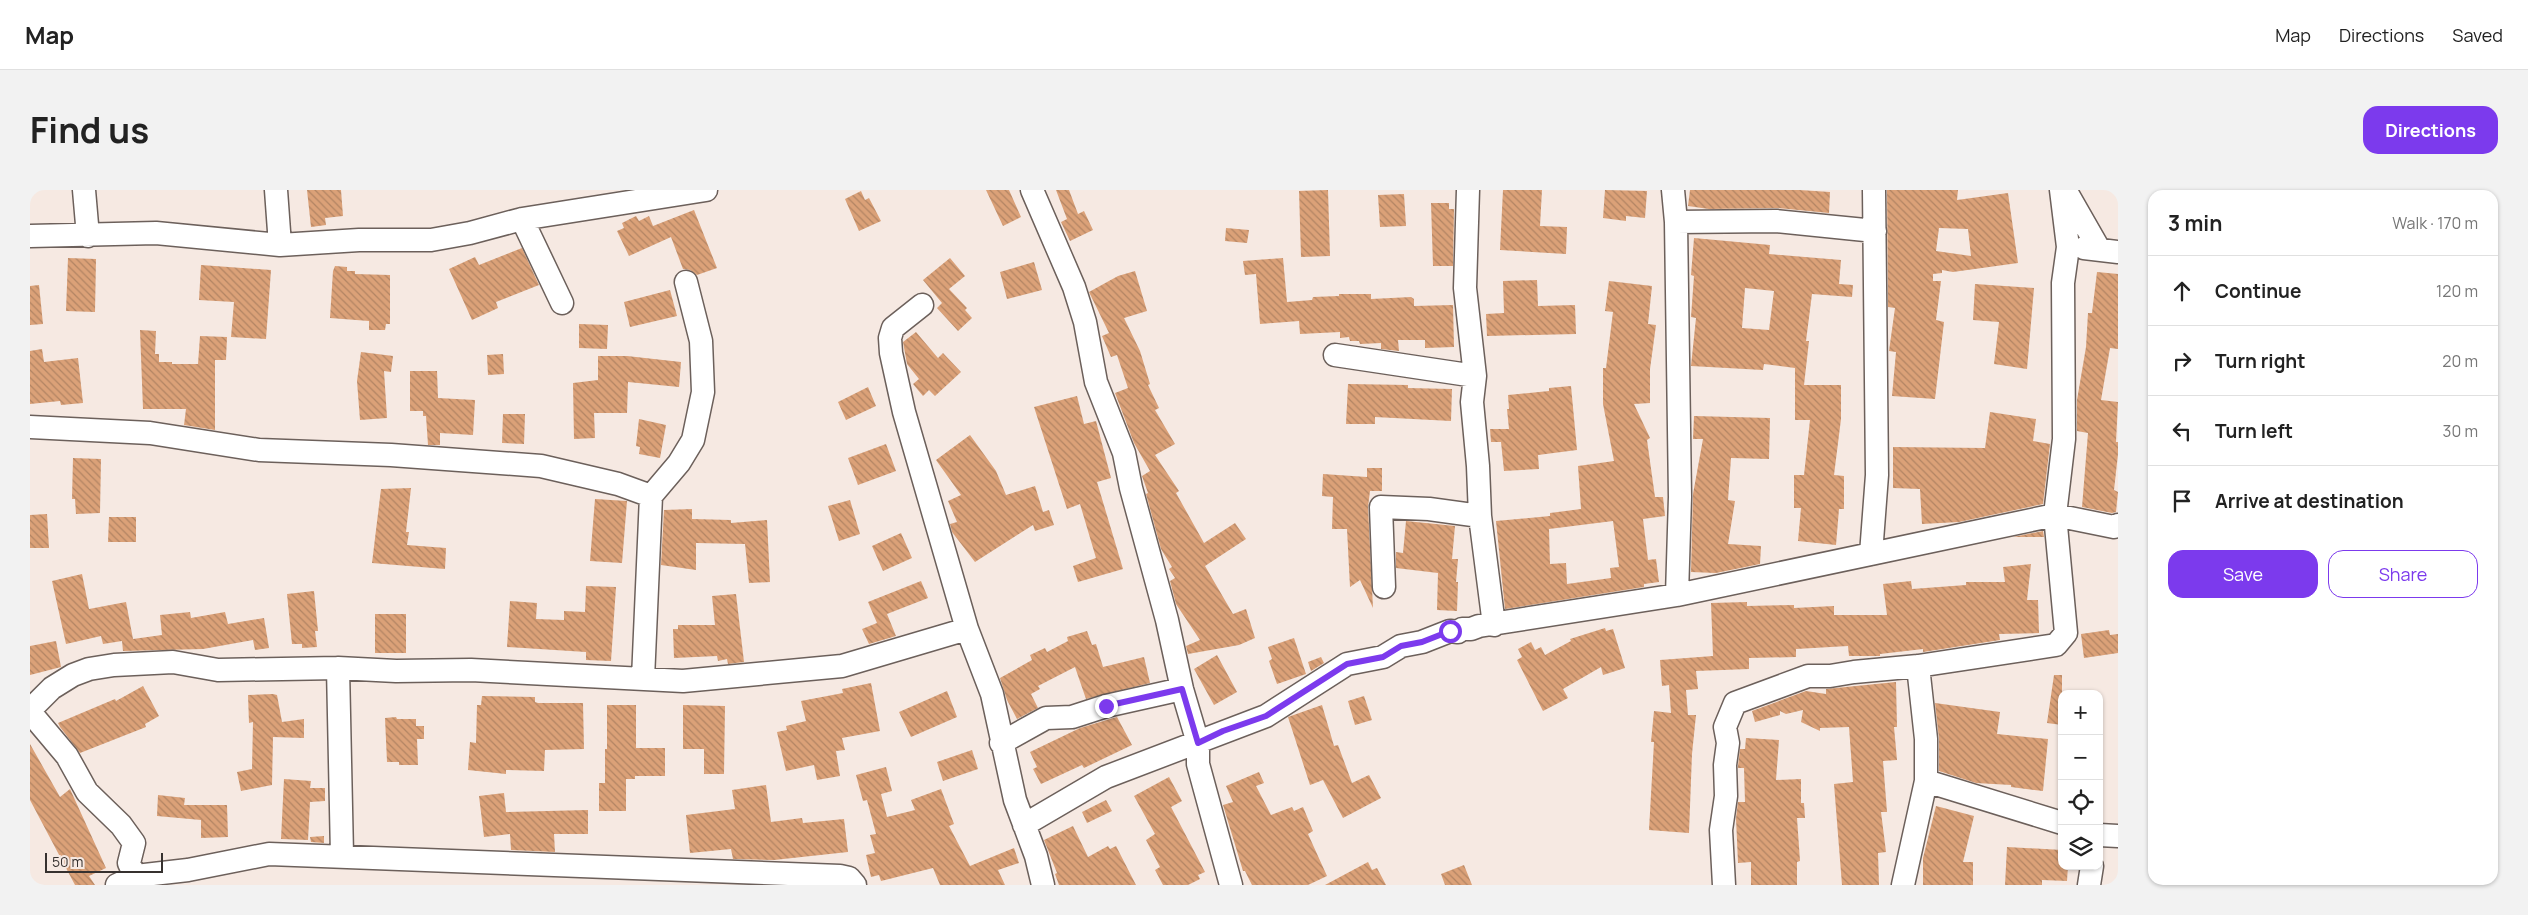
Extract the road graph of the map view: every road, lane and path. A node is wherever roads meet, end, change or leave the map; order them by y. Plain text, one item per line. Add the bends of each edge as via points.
1 (84, 190) edge
2 (276, 190) edge
3 (706, 190) edge
4 (1032, 190) edge
5 (1468, 190) edge
6 (1673, 190) edge
7 (1874, 190) edge
8 (2061, 190) edge
9 (2066, 190) edge
10 (522, 219) junction
11 (1676, 222) junction
12 (1875, 231) junction
13 (30, 236) edge
14 (88, 236) junction
15 (280, 245) junction
16 (2068, 247) junction
17 (2109, 251) edge
18 (686, 282) dead end
19 (562, 303) dead end
20 (922, 305) dead end
21 (1335, 355) dead end
22 (1475, 376) junction
23 (30, 426) edge
24 (652, 496) junction
25 (2055, 515) junction
26 (1480, 516) junction
27 (2118, 525) edge
28 (1871, 554) junction
29 (1384, 586) dead end
30 (1677, 595) junction
31 (1494, 625) junction
32 (967, 629) junction
33 (1918, 666) junction
34 (338, 668) junction
35 (642, 679) junction
36 (1182, 689) junction
37 (30, 711) edge
38 (1001, 743) junction
39 (1198, 743) junction
40 (1926, 781) junction
41 (2058, 822) edge
42 (1024, 825) junction
43 (2103, 835) edge
44 (2118, 836) edge
45 (342, 855) junction
46 (2091, 870) edge
47 (548, 875) edge
48 (131, 882) edge
49 (855, 885) edge
50 (1043, 885) edge
51 (1231, 885) edge
52 (1724, 885) edge
53 (1903, 885) edge
54 (2089, 885) edge

1 - 14 street
2 - 15 street
3 - 10 street
4 - 36 street via 1082,313 1096,382 1124,453
5 - 22 street via 1465,288
6 - 11 street
7 - 12 street
8 - 16 street
9 - 17 street via 2083,225
10 - 15 street via 431,240
10 - 19 street
11 - 12 street via 1776,221
11 - 30 street via 1680,497
12 - 28 street via 1877,465
13 - 14 street
14 - 15 street via 156,233
16 - 17 street
16 - 25 street via 2063,283 2064,439
18 - 24 street via 701,341 703,392 693,440
20 - 32 street via 894,328 890,338 891,353 904,412
21 - 22 street
22 - 26 street via 1472,402
23 - 24 street via 150,433 259,450 542,466 618,484
24 - 35 street
25 - 27 street via 2114,527
25 - 28 street
25 - 33 street via 2066,633 2062,640 2056,645
26 - 29 street via 1381,507
26 - 31 street
28 - 30 street
30 - 31 street
31 - 39 street via 1450,631 1401,646 1383,657 1347,664 1266,716
32 - 35 street via 842,666 683,681
32 - 38 street via 992,694
33 - 40 street via 1926,738
33 - 52 street via 1808,676 1735,703 1725,727 1728,743 1726,796 1721,830
34 - 35 street via 471,670
34 - 37 street via 218,670 173,662 114,665 73,675 52,688
34 - 45 street
36 - 38 street via 1072,717 1046,718
36 - 39 street
37 - 48 street via 67,756 87,792 121,825 134,843 129,863
38 - 42 street
39 - 42 street via 1190,743 1106,777
39 - 51 street via 1198,764
40 - 41 street
40 - 53 street
42 - 50 street
43 - 44 street
45 - 47 street
45 - 48 street via 268,854
46 - 54 street
47 - 49 street via 840,876 849,878

